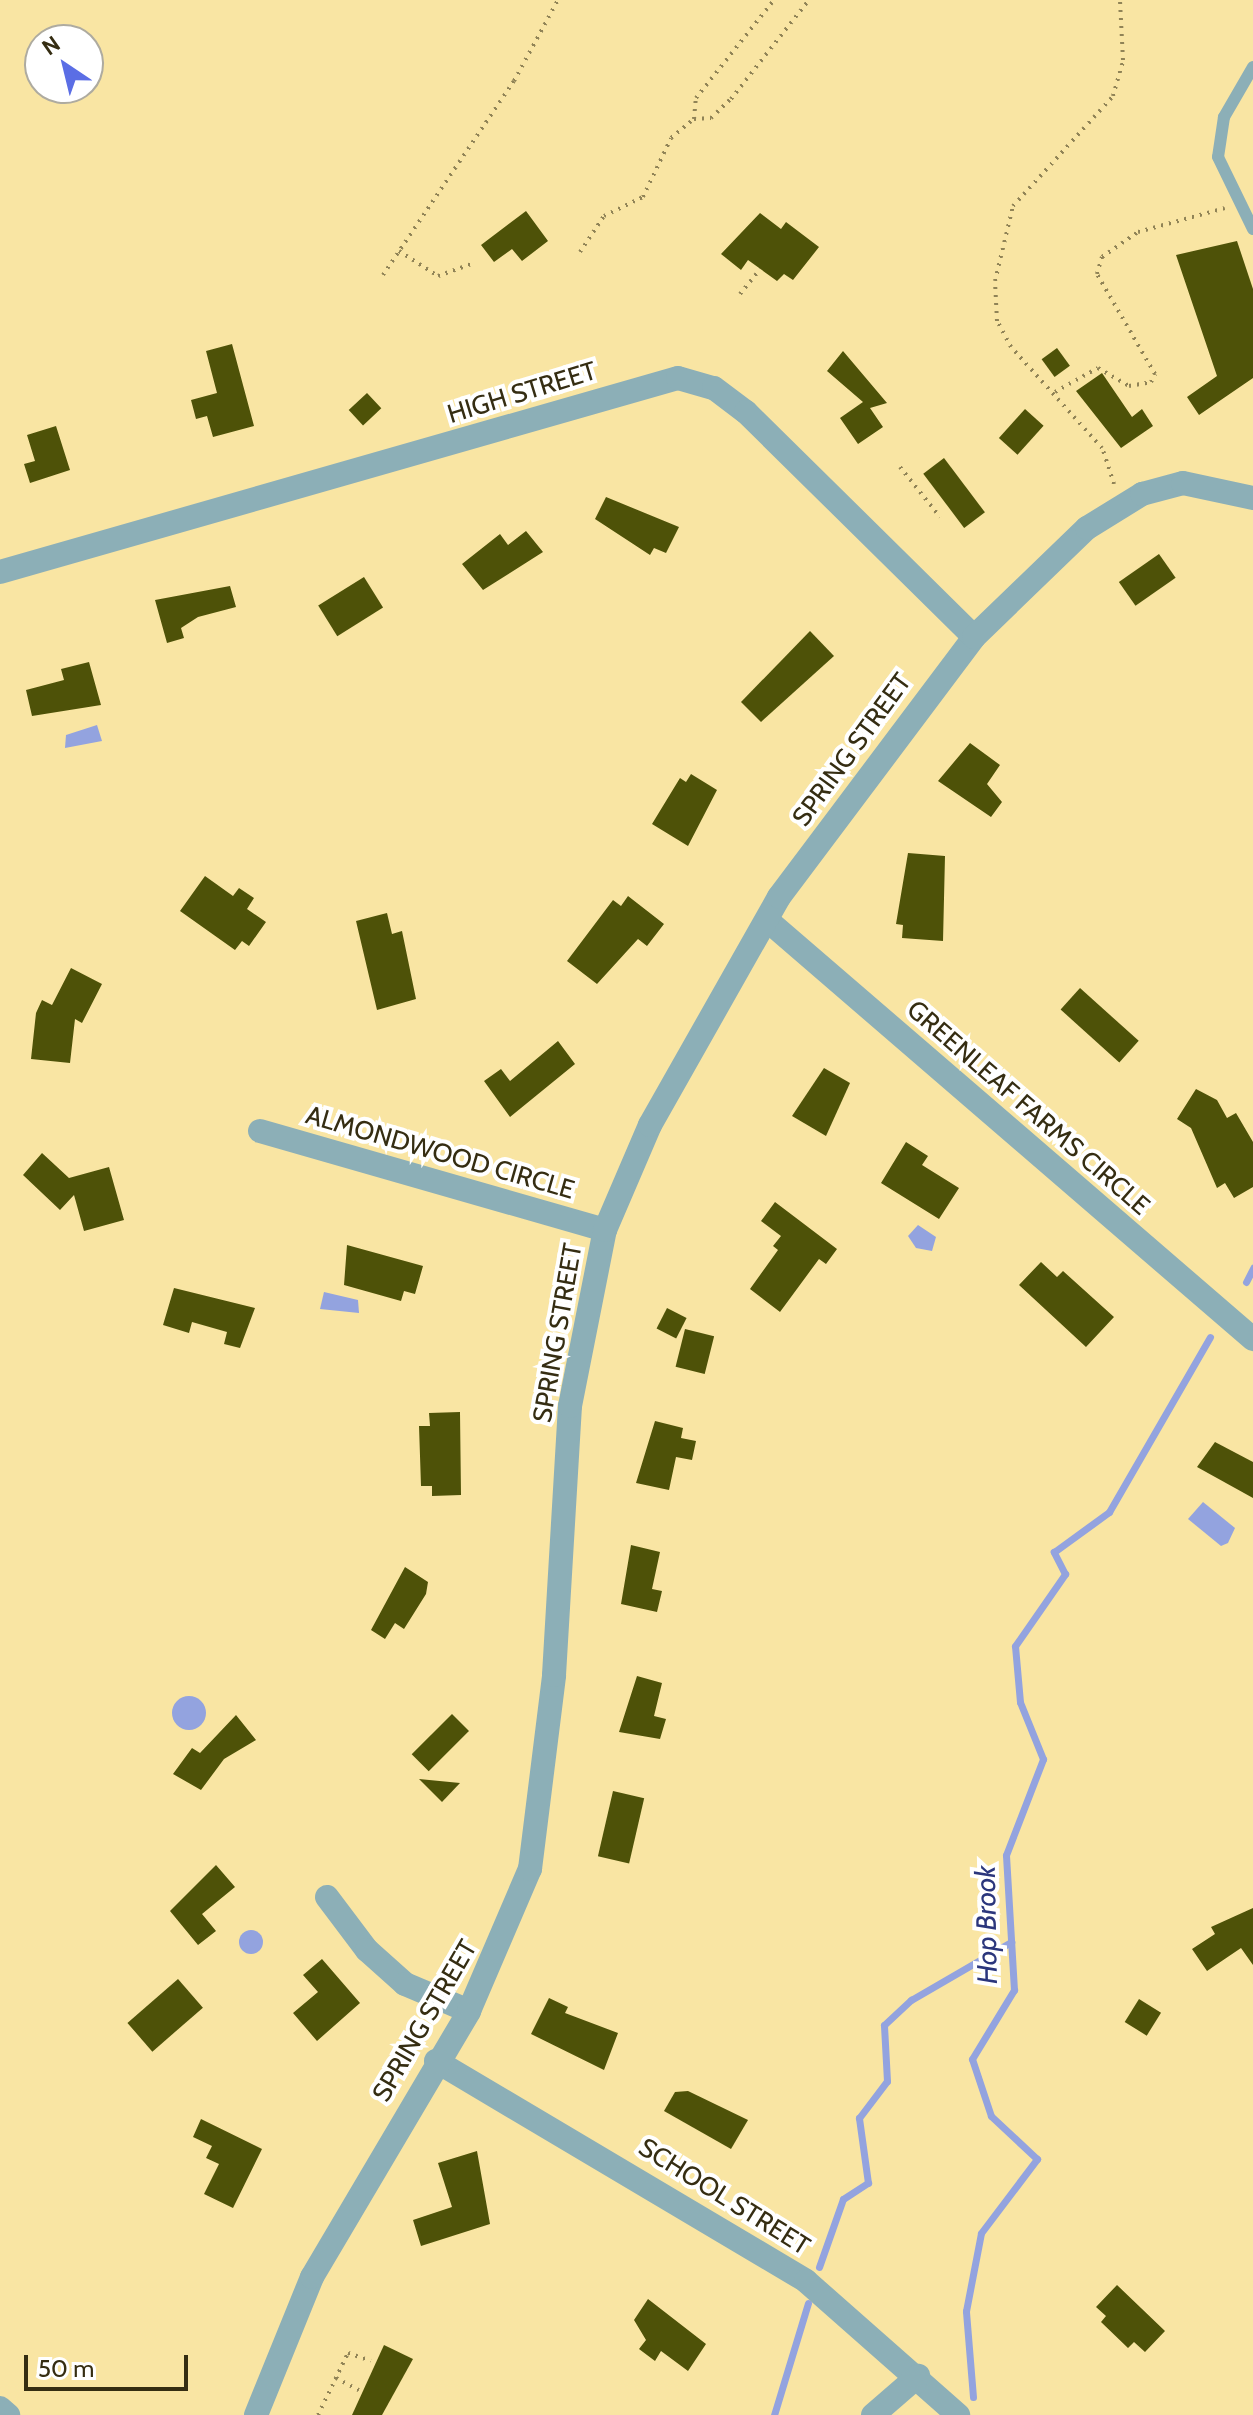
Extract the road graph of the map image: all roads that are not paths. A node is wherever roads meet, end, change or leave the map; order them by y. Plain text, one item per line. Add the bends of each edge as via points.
1 (1253, 67) edge
2 (1253, 229) edge
3 (1253, 498) edge
4 (0, 572) edge
5 (974, 637) junction
6 (767, 920) junction
7 (260, 1131) dead end
8 (605, 1230) junction
9 (1253, 1339) edge
10 (327, 1897) dead end
11 (469, 2011) junction
12 (436, 2061) junction
13 (918, 2376) junction
14 (0, 2408) edge
15 (8, 2415) edge
16 (256, 2415) edge
17 (873, 2415) edge
18 (958, 2415) edge

1 - 2 lane via 1224,117 1218,157
3 - 5 street, SPRING STREET via 1183,483 1122,505 1087,528
4 - 5 street, HIGH STREET via 678,378 714,388 746,412
5 - 6 street, SPRING STREET
6 - 8 street, SPRING STREET via 650,1125
6 - 9 street, GREENLEAF FARMS CIRCLE
7 - 8 street, ALMONDWOOD CIRCLE
8 - 11 street, SPRING STREET via 570,1406 540,1811 512,1920
10 - 11 street via 367,1950 405,1984
11 - 12 street, SPRING STREET
12 - 13 street, SCHOOL STREET via 741,2238 806,2281
12 - 16 street, SPRING STREET via 312,2277
13 - 17 street
13 - 18 street, SCHOOL STREET
14 - 15 street

